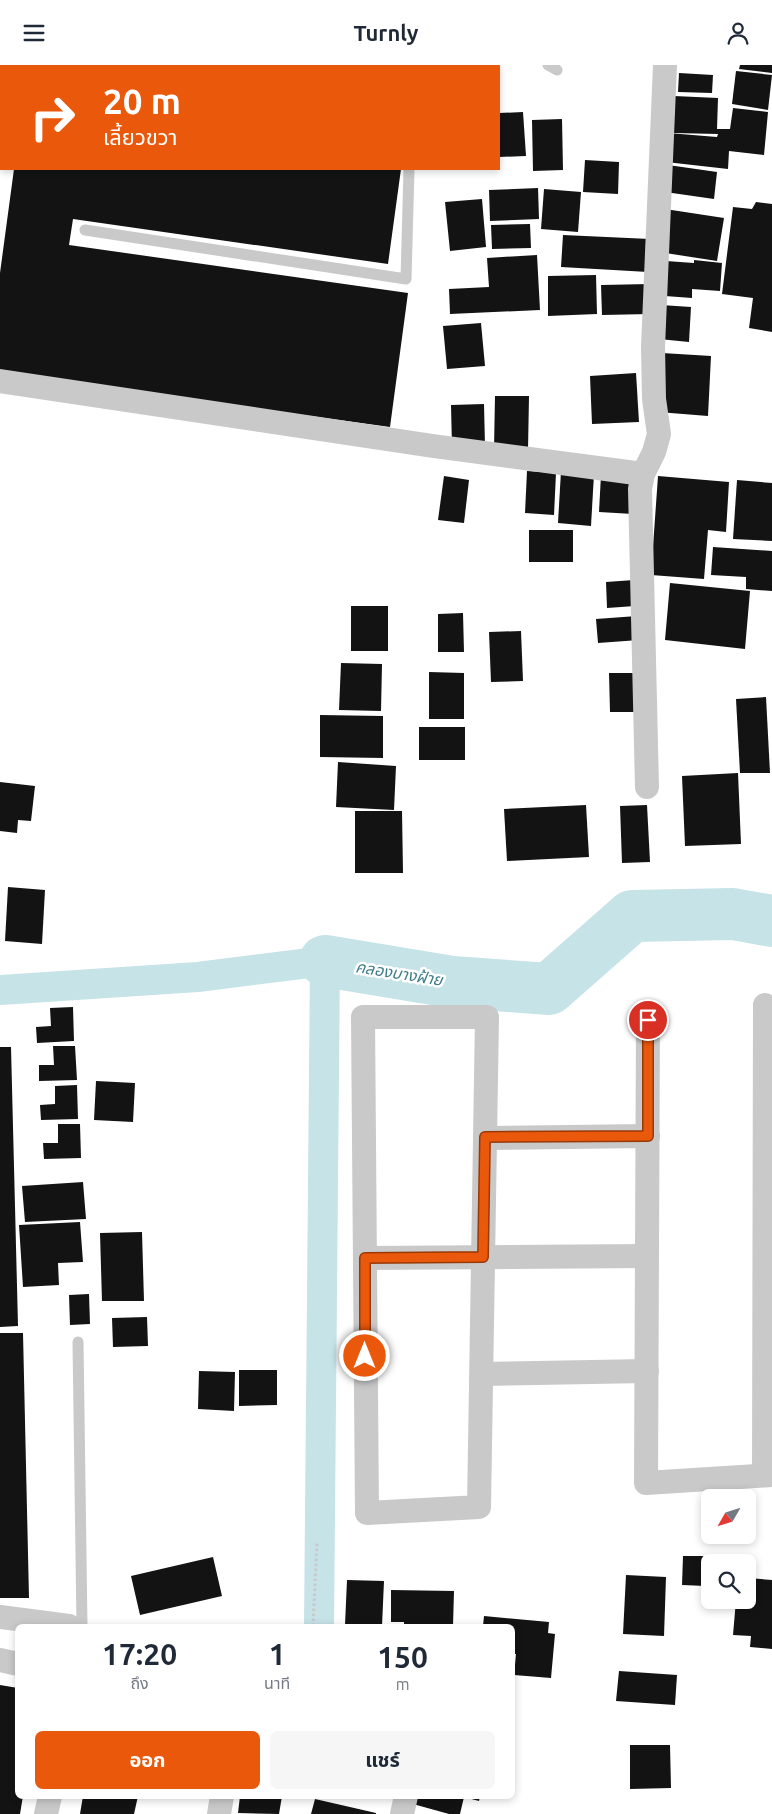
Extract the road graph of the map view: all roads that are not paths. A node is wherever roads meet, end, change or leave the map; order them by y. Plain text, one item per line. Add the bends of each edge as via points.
1 (665, 65) edge
2 (409, 170) edge
3 (85, 230) dead end
4 (0, 381) edge
5 (643, 474) junction
6 (647, 787) dead end
7 (765, 1005) dead end
8 (648, 1020) dead end
9 (648, 1136) junction
10 (485, 1137) junction
11 (483, 1257) junction
12 (647, 1257) junction
13 (365, 1258) junction
14 (78, 1342) dead end
15 (647, 1371) junction
16 (482, 1374) junction
17 (768, 1475) edge
18 (0, 1617) edge
19 (54, 1624) edge
20 (82, 1624) edge
21 (0, 1660) edge
22 (15, 1663) edge
23 (49, 1799) edge
24 (221, 1799) edge
25 (405, 1799) edge
26 (46, 1814) edge
27 (218, 1814) edge
28 (402, 1814) edge

1 - 5 street via 653,347 654,399 659,434
2 - 3 lane via 406,279
4 - 5 street via 433,447
5 - 6 street via 640,489
7 - 17 street
8 - 9 street
9 - 10 street
9 - 12 street
10 - 11 street
10 - 13 street via 487,1017 363,1017
11 - 12 street
11 - 13 street
11 - 16 street
12 - 15 street
13 - 16 street via 367,1513 479,1507
14 - 20 lane
15 - 16 street
15 - 17 street via 646,1483
18 - 19 street
21 - 22 street
23 - 26 street
24 - 27 street
25 - 28 street

